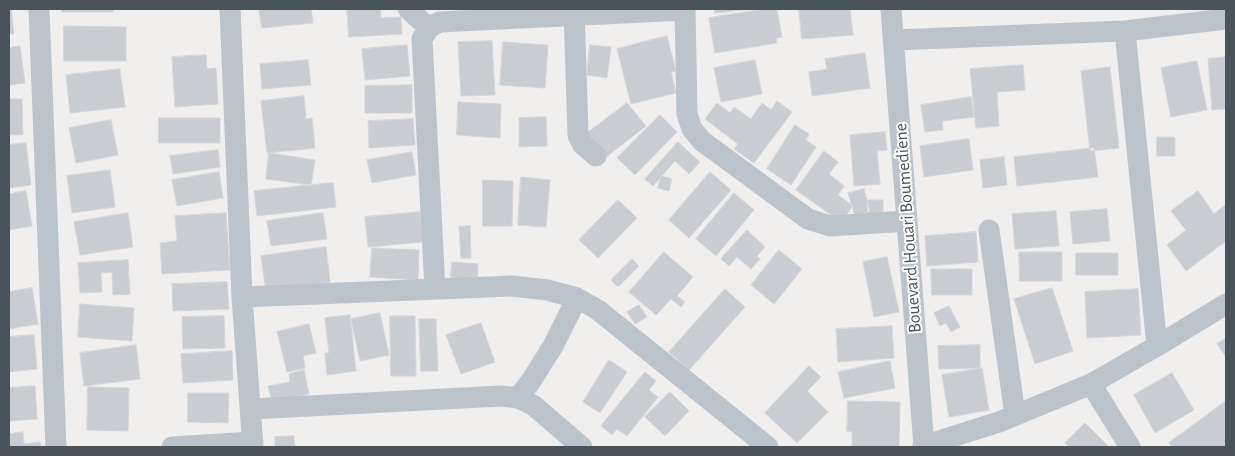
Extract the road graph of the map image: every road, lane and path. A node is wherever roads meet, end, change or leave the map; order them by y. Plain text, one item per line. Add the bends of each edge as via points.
1 (39, 9) edge
2 (230, 9) edge
3 (408, 9) edge
4 (684, 9) edge
5 (892, 9) edge
6 (574, 12) edge
7 (1226, 19) edge
8 (429, 28) junction
9 (1125, 31) junction
10 (894, 40) junction
11 (596, 156) dead end
12 (907, 221) junction
13 (989, 230) dead end
14 (435, 289) junction
15 (242, 297) junction
16 (577, 298) junction
17 (1226, 304) edge
18 (1157, 346) junction
19 (1091, 384) junction
20 (518, 398) junction
21 (250, 409) junction
22 (1015, 415) junction
23 (253, 445) edge
24 (56, 447) edge
25 (172, 447) edge
26 (582, 447) edge
27 (768, 447) edge
28 (924, 447) edge
29 (1130, 447) edge

1 - 24 street
2 - 15 street
3 - 8 street
4 - 6 street
4 - 12 street via 687,114 692,129 702,141 808,220 830,226
5 - 10 street, Bouevard Houari Boumediene
6 - 8 street via 439,22
6 - 11 street via 578,135 582,144
7 - 9 street
8 - 14 street via 422,40
9 - 10 street
9 - 18 street
10 - 12 street, Bouevard Houari Boumediene
12 - 28 street, Bouevard Houari Boumediene
13 - 22 street
14 - 15 street
14 - 16 street via 512,286
15 - 21 street
16 - 20 street via 553,346
16 - 27 street via 598,310
17 - 18 street
18 - 19 street
19 - 22 street
19 - 29 street
20 - 21 street via 501,396
20 - 26 street via 533,405
21 - 23 street
22 - 28 street
23 - 25 street

